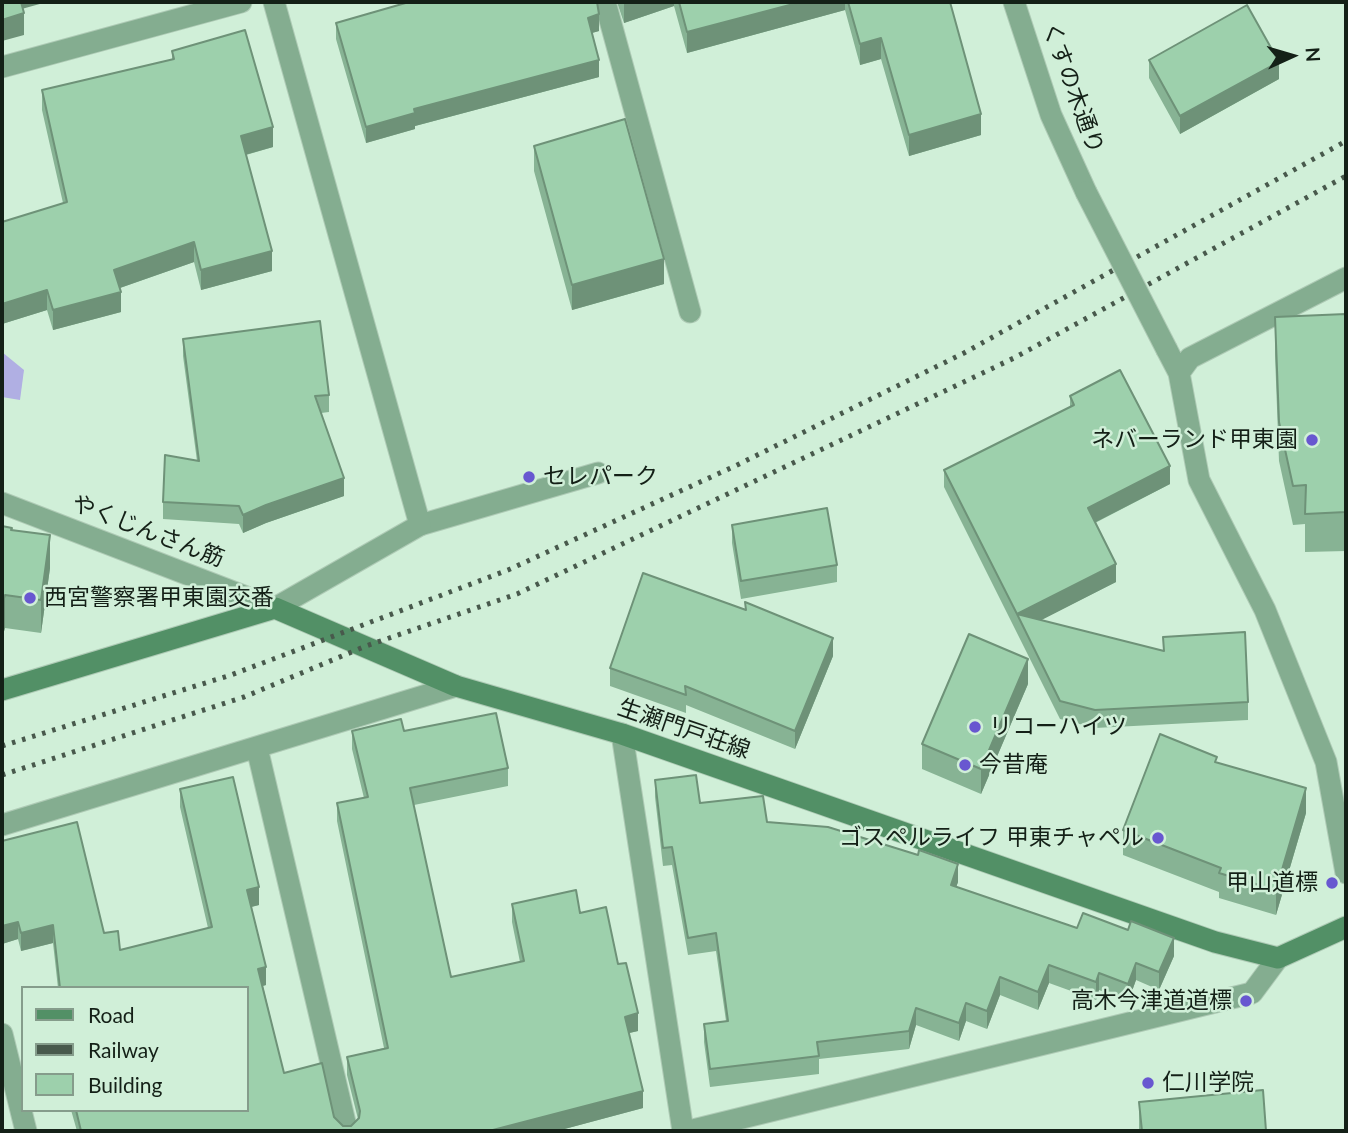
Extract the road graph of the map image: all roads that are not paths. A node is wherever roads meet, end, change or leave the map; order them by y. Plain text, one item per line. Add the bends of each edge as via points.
1 (241, 2) edge
2 (274, 2) edge
3 (605, 2) edge
4 (1014, 2) edge
5 (2, 67) edge
6 (1346, 278) edge
7 (690, 312) dead end
8 (1179, 373) junction
9 (598, 473) dead end
10 (2, 503) edge
11 (419, 525) junction
12 (275, 608) junction
13 (456, 686) junction
14 (2, 690) edge
15 (622, 734) junction
16 (257, 748) junction
17 (1336, 760) edge
18 (2, 825) edge
19 (1346, 873) edge
20 (1346, 927) edge
21 (1278, 958) junction
22 (2, 1034) edge
23 (21, 1111) edge
24 (21, 1112) edge
25 (26, 1131) edge
26 (346, 1131) edge
27 (683, 1131) edge
28 (689, 1131) edge

1 - 5 street
2 - 11 street
3 - 7 street
4 - 8 street, くすの木通り, bridge via 1051,115
6 - 8 street via 1190,358
8 - 17 street, くすの木通り via 1199,480
9 - 11 street
10 - 12 street, やくじんさん筋
11 - 12 street
12 - 13 main road, 生瀬門戸荘線
12 - 14 main road
13 - 15 main road, 生瀬門戸荘線
13 - 16 street
15 - 21 main road, 生瀬門戸荘線 via 1215,942
15 - 27 street
16 - 18 street
16 - 26 street
17 - 19 street, くすの木通り
20 - 21 main road
21 - 28 street via 1252,993
22 - 23 street
24 - 25 street

